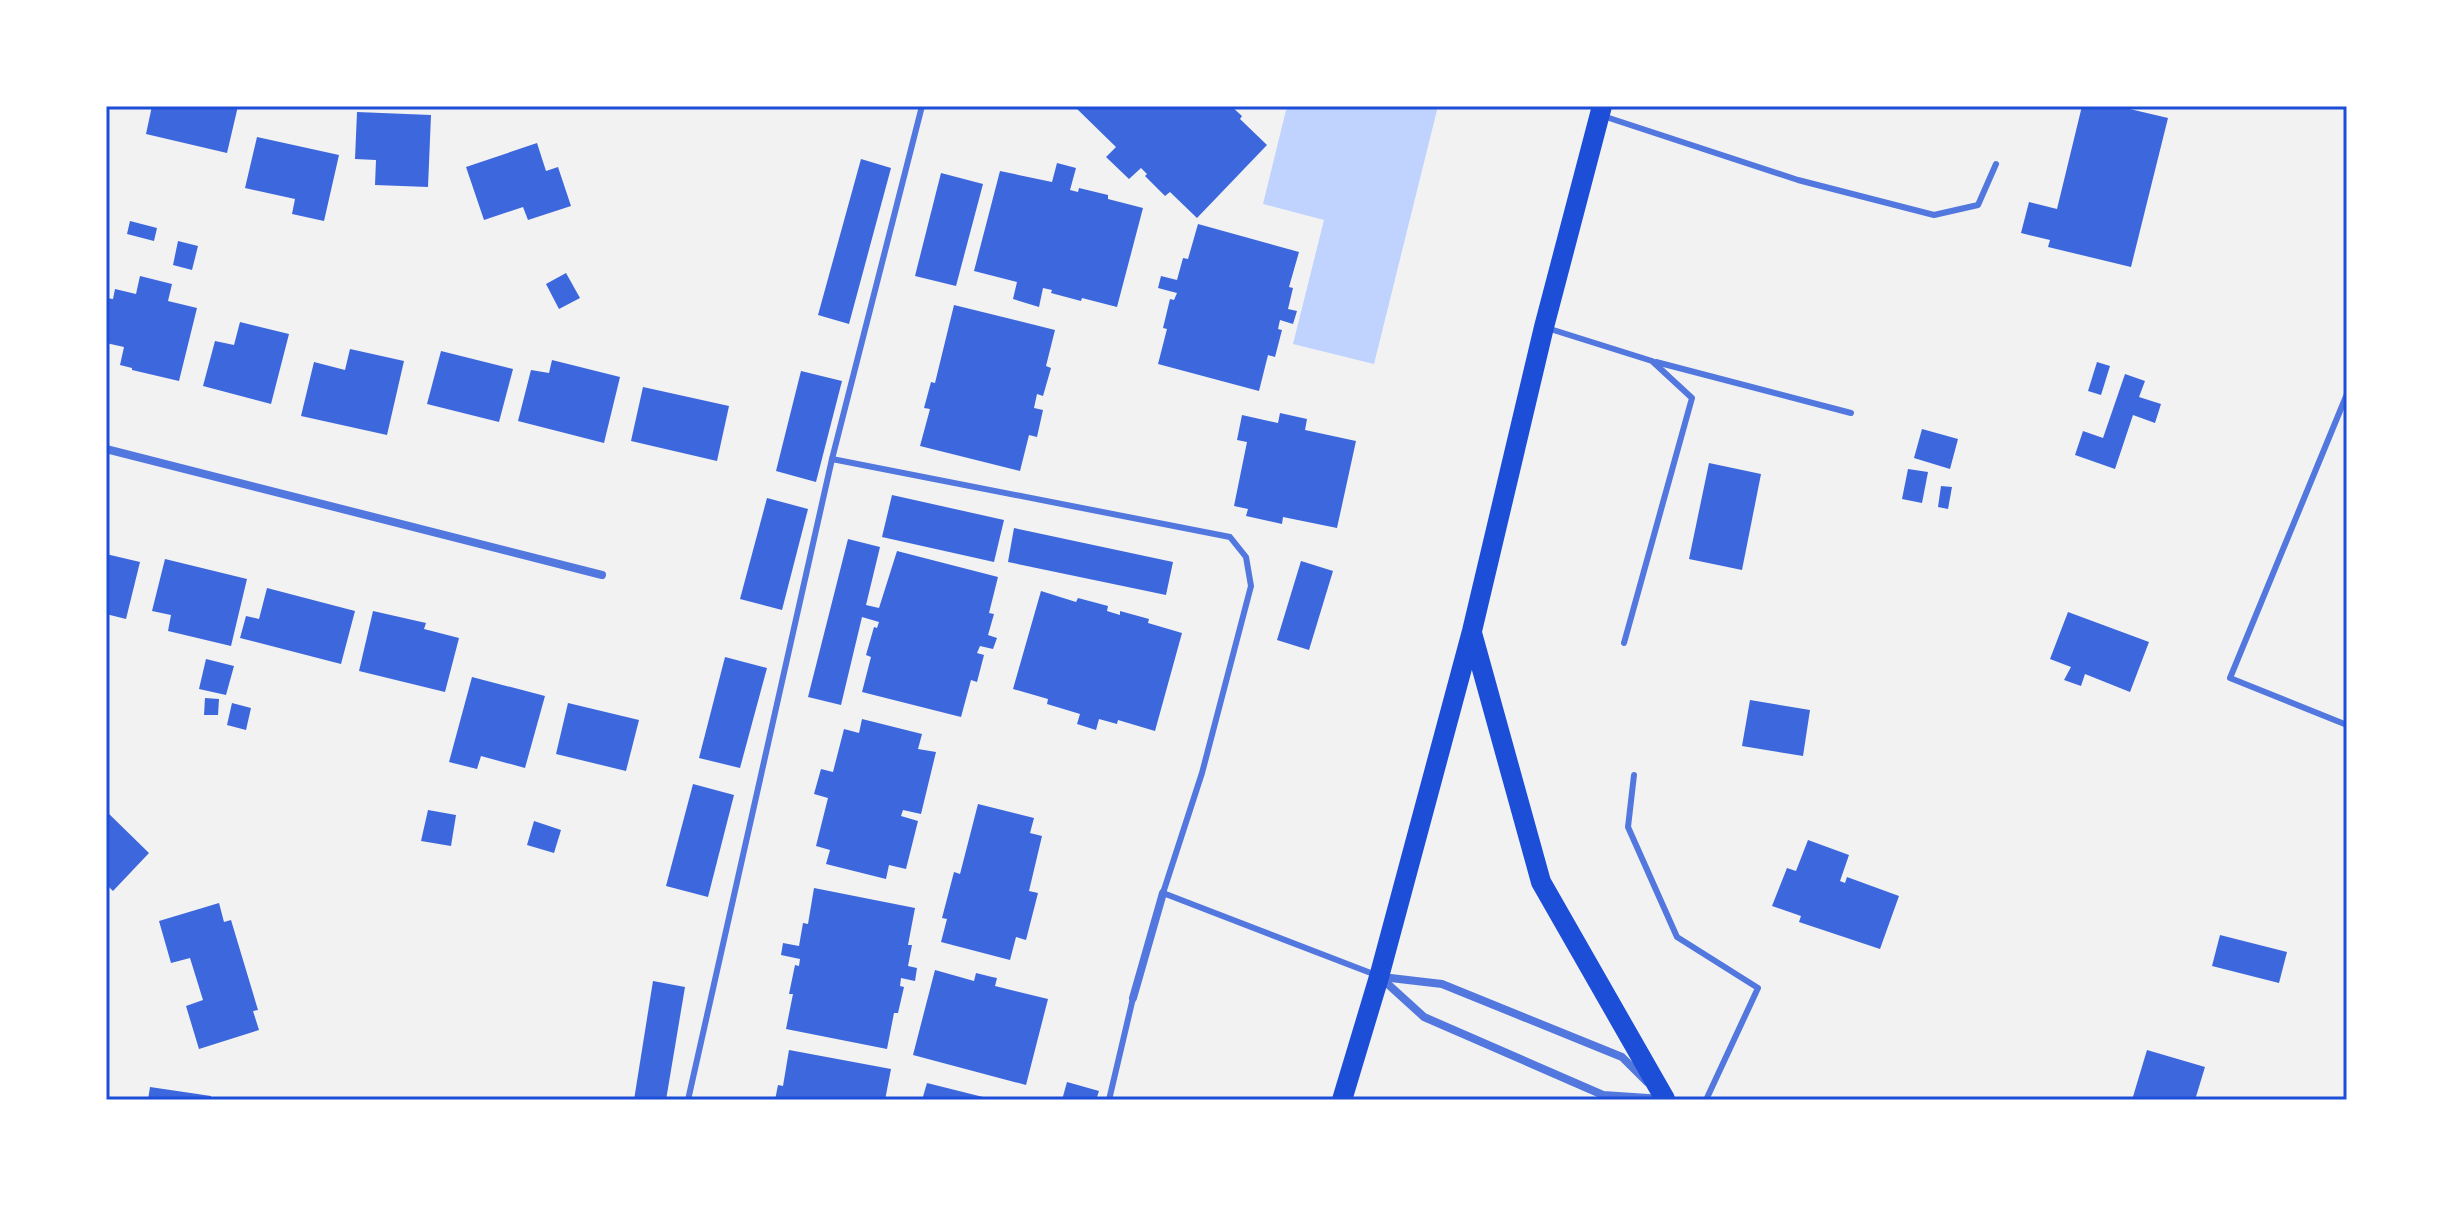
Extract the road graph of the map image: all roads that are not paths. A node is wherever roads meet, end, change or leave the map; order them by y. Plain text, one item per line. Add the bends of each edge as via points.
1 (922, 106) edge
2 (1600, 111) edge
3 (1996, 164) dead end
4 (1544, 327) junction
5 (1652, 361) junction
6 (2347, 394) edge
7 (1851, 413) dead end
8 (106, 449) edge
9 (832, 459) junction
10 (602, 575) dead end
11 (1472, 631) junction
12 (1624, 643) dead end
13 (2347, 725) edge
14 (1634, 775) dead end
15 (1163, 893) junction
16 (1379, 977) junction
17 (1133, 998) joint
18 (688, 1100) edge
19 (1109, 1100) edge
20 (1342, 1100) edge
21 (1665, 1100) edge
22 (1706, 1100) edge

1 - 9 lane
2 - 3 lane via 1798,180 1934,215 1978,205
2 - 4 main road
4 - 5 lane
4 - 11 main road
5 - 7 lane
5 - 12 lane via 1692,398
6 - 13 lane via 2230,678
8 - 10 street
9 - 15 lane via 1230,537 1246,557 1251,586 1202,773
9 - 18 lane
11 - 16 main road
11 - 21 main road via 1541,882
14 - 22 lane via 1628,827 1677,937 1758,988
15 - 16 lane
15 - 17 street
16 - 20 main road
16 - 21 street via 1424,1017 1603,1095
16 - 21 street via 1442,984 1622,1057
17 - 19 lane

